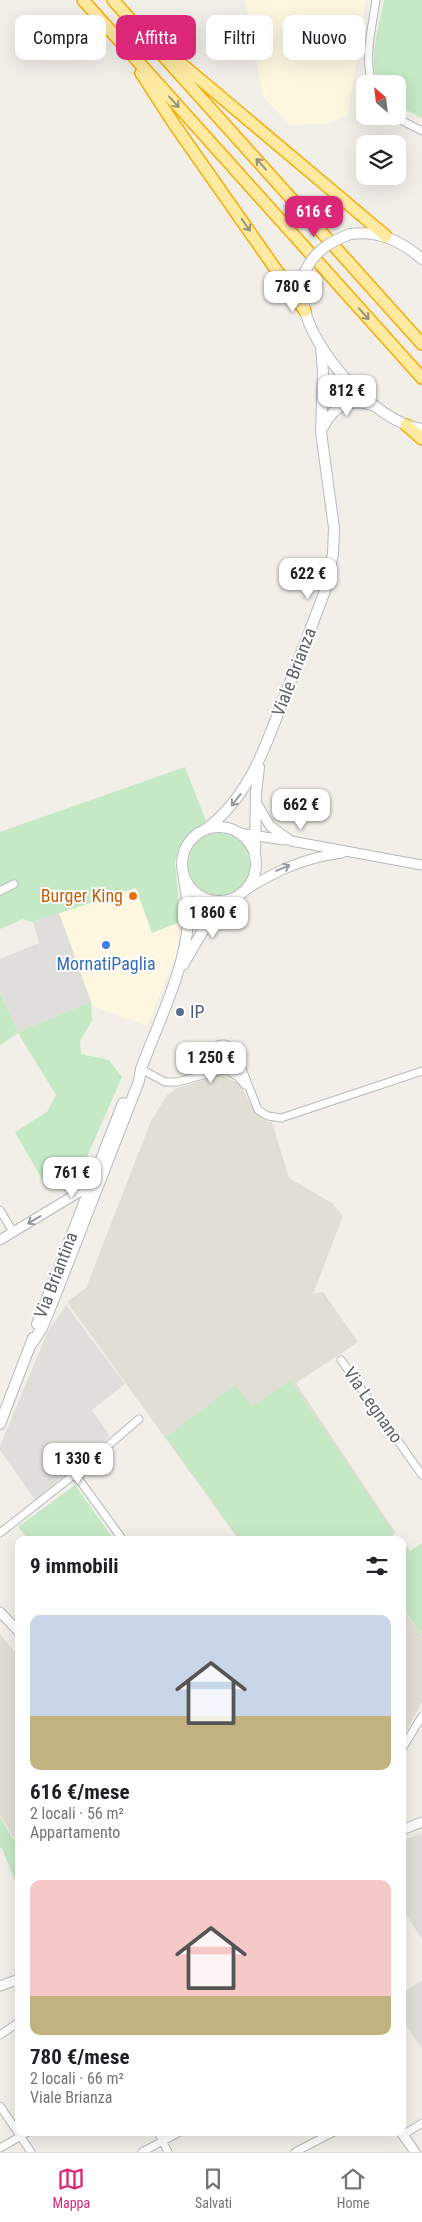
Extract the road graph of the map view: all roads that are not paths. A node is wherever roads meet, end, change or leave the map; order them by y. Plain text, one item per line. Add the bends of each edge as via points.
1 (83, 0) edge
2 (113, 0) edge
3 (376, 0) edge
4 (127, 15) edge
5 (116, 36) edge
6 (133, 60) edge
7 (138, 60) edge
8 (168, 60) edge
9 (177, 60) edge
10 (369, 75) edge
11 (406, 123) edge
12 (422, 131) edge
13 (386, 236) junction
14 (421, 257) edge
15 (305, 311) junction
16 (422, 344) edge
17 (321, 346) junction
18 (422, 378) edge
19 (376, 406) junction
20 (406, 425) junction
21 (422, 429) edge
22 (321, 432) junction
23 (422, 439) edge
24 (260, 762) junction
25 (256, 801) junction
26 (205, 830) junction
27 (239, 834) junction
28 (255, 835) junction
29 (291, 841) junction
30 (347, 852) junction
31 (255, 858) junction
32 (422, 865) edge
33 (184, 879) junction
34 (14, 884) dead end
35 (0, 891) edge
36 (241, 894) junction
37 (176, 976) junction
38 (237, 1056) junction
39 (210, 1058) junction
40 (141, 1069) junction
41 (224, 1070) junction
42 (422, 1071) edge
43 (195, 1077) junction
44 (248, 1089) junction
45 (91, 1185) junction
46 (0, 1210) edge
47 (13, 1232) junction
48 (0, 1240) edge
49 (31, 1344) junction
50 (341, 1360) dead end
51 (140, 1418) dead end
52 (0, 1424) edge
53 (74, 1474) junction
54 (422, 1475) edge
55 (0, 1533) edge
56 (120, 1536) edge
57 (0, 1612) edge
58 (15, 1628) edge
59 (422, 1716) edge
60 (406, 1742) edge
61 (422, 1822) edge
62 (406, 1828) edge
63 (15, 1980) edge
64 (0, 1986) edge
65 (15, 2025) edge
66 (0, 2035) edge
67 (0, 2106) edge
68 (422, 2123) edge
69 (15, 2129) edge
70 (406, 2132) edge
71 (160, 2136) edge
72 (173, 2136) edge
73 (326, 2136) edge
74 (403, 2136) edge
75 (20, 2137) joint
76 (162, 2142) junction
77 (0, 2148) edge
78 (30, 2152) edge
79 (142, 2152) edge
80 (168, 2152) edge
81 (295, 2152) edge
82 (415, 2152) edge

1 - 5 highway
2 - 4 highway
3 - 10 street via 368,48
6 -> 15 highway
7 -> 18 highway
16 -> 8 highway
9 - 13 highway
11 - 12 street
13 - 14 main road
13 - 15 main road, bridge via 362,232 326,245 310,261 305,272
15 - 17 main road
17 - 19 main road via 345,378
17 - 22 main road, Viale Brianza
19 - 20 main road
19 - 22 main road via 357,402 344,404 328,416
20 - 21 main road
20 - 23 highway
22 - 24 main road, Viale Brianza via 334,528 333,554 325,591
24 - 25 main road
24 -> 26 main road via 233,804
25 - 28 main road
25 - 29 street via 270,826
26 - 27 main road via 222,827
26 - 33 main road via 189,841 183,852
27 - 28 street
27 - 31 main road via 251,846
28 - 29 street
28 - 31 main road
29 - 30 street
30 - 32 street
36 -> 30 street via 265,877 301,861
31 - 36 main road via 255,872 250,885
33 - 36 main road via 192,890 211,901 225,901
33 - 37 main road, Via Briantina via 188,923
34 - 35 street
36 - 37 main road, Via Briantina via 205,928
37 - 40 main road, Via Briantina
38 - 39 street via 233,1048 222,1044 212,1050
38 - 41 street via 234,1065
38 - 44 street
39 - 41 street via 214,1066
39 - 43 street
40 - 43 street via 166,1082
40 - 45 main road, Via Briantina via 134,1076
40 - 49 main road, Via Briantina via 52,1304
41 - 43 street
41 - 44 street via 238,1077
42 - 44 street via 281,1118 258,1110
45 -> 47 street
45 - 49 main road, Via Briantina
46 - 47 street
47 - 48 street
49 - 52 main road, Via Briantina
50 - 54 street, Via Legnano
51 - 53 street
53 - 55 street
53 - 56 street
57 - 58 street
59 - 60 street
61 - 62 street
63 - 64 street
65 - 66 street
67 - 69 street
68 - 70 street
71 - 76 street
72 - 76 street
73 - 81 street
74 - 82 street
75 - 77 street
75 - 78 street
76 - 79 street
76 - 80 street

